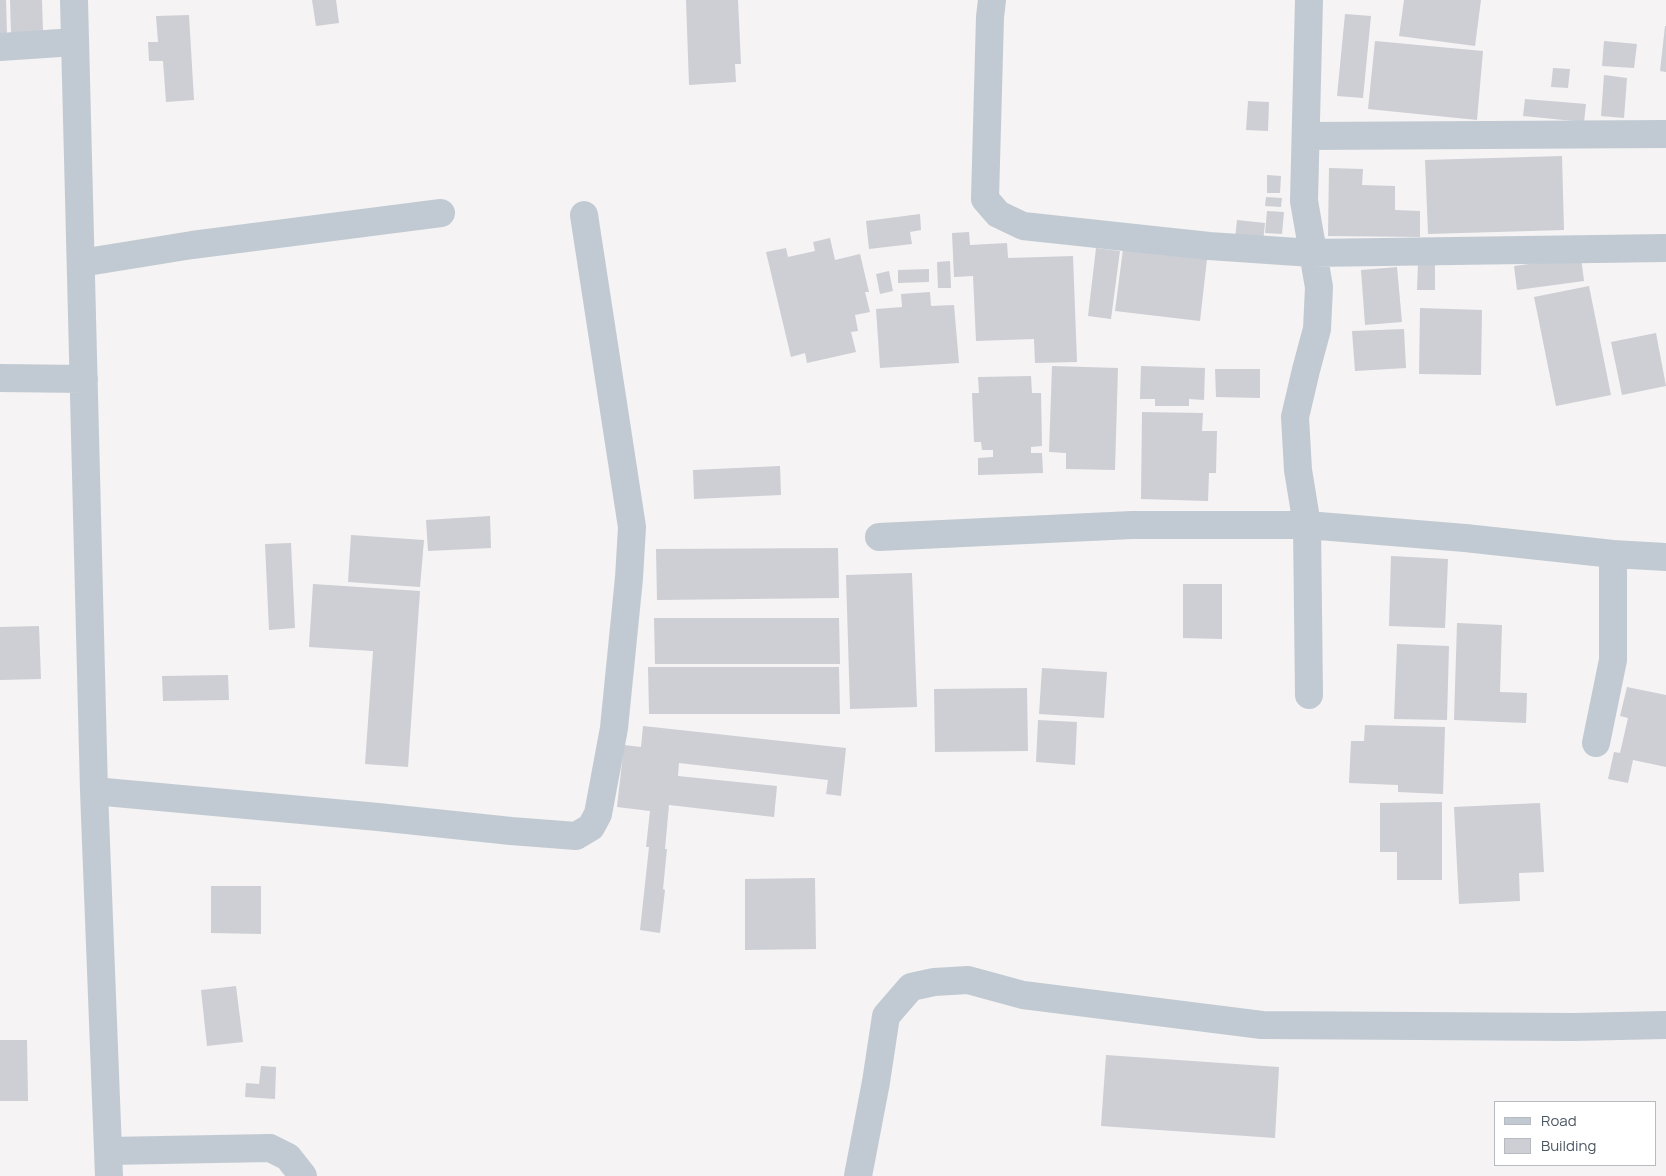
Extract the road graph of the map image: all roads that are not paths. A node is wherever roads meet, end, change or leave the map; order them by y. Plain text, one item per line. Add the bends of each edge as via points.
1 (74, 0) edge
2 (992, 0) edge
3 (1309, 0) edge
4 (75, 42) junction
5 (0, 47) edge
6 (1666, 134) edge
7 (1306, 136) junction
8 (441, 213) dead end
9 (584, 215) dead end
10 (1666, 248) edge
11 (1312, 253) junction
12 (81, 263) junction
13 (0, 378) edge
14 (84, 379) junction
15 (1307, 525) junction
16 (879, 537) dead end
17 (1613, 554) junction
18 (1666, 557) edge
19 (1309, 694) dead end
20 (1596, 743) dead end
21 (94, 791) junction
22 (1666, 1025) edge
23 (109, 1164) edge
24 (303, 1176) edge
25 (858, 1176) edge

1 - 4 street
2 - 11 street via 985,200 998,214 1023,226 1209,246
3 - 7 street
4 - 5 street
4 - 12 street
6 - 7 street
7 - 11 street via 1304,201
8 - 12 street via 192,245
9 - 21 street via 632,527 614,728 598,814 591,828 576,836
10 - 11 street
11 - 15 street via 1319,287 1317,330 1295,417 1298,470
12 - 14 street
13 - 14 street
14 - 21 street
15 - 16 street via 1132,525
15 - 17 street
15 - 19 street
17 - 18 street
17 - 20 street via 1613,660
21 - 23 street
22 - 25 street via 1262,1025 1023,995 968,980 934,982 911,987 886,1016
23 - 24 street via 270,1148 288,1157

